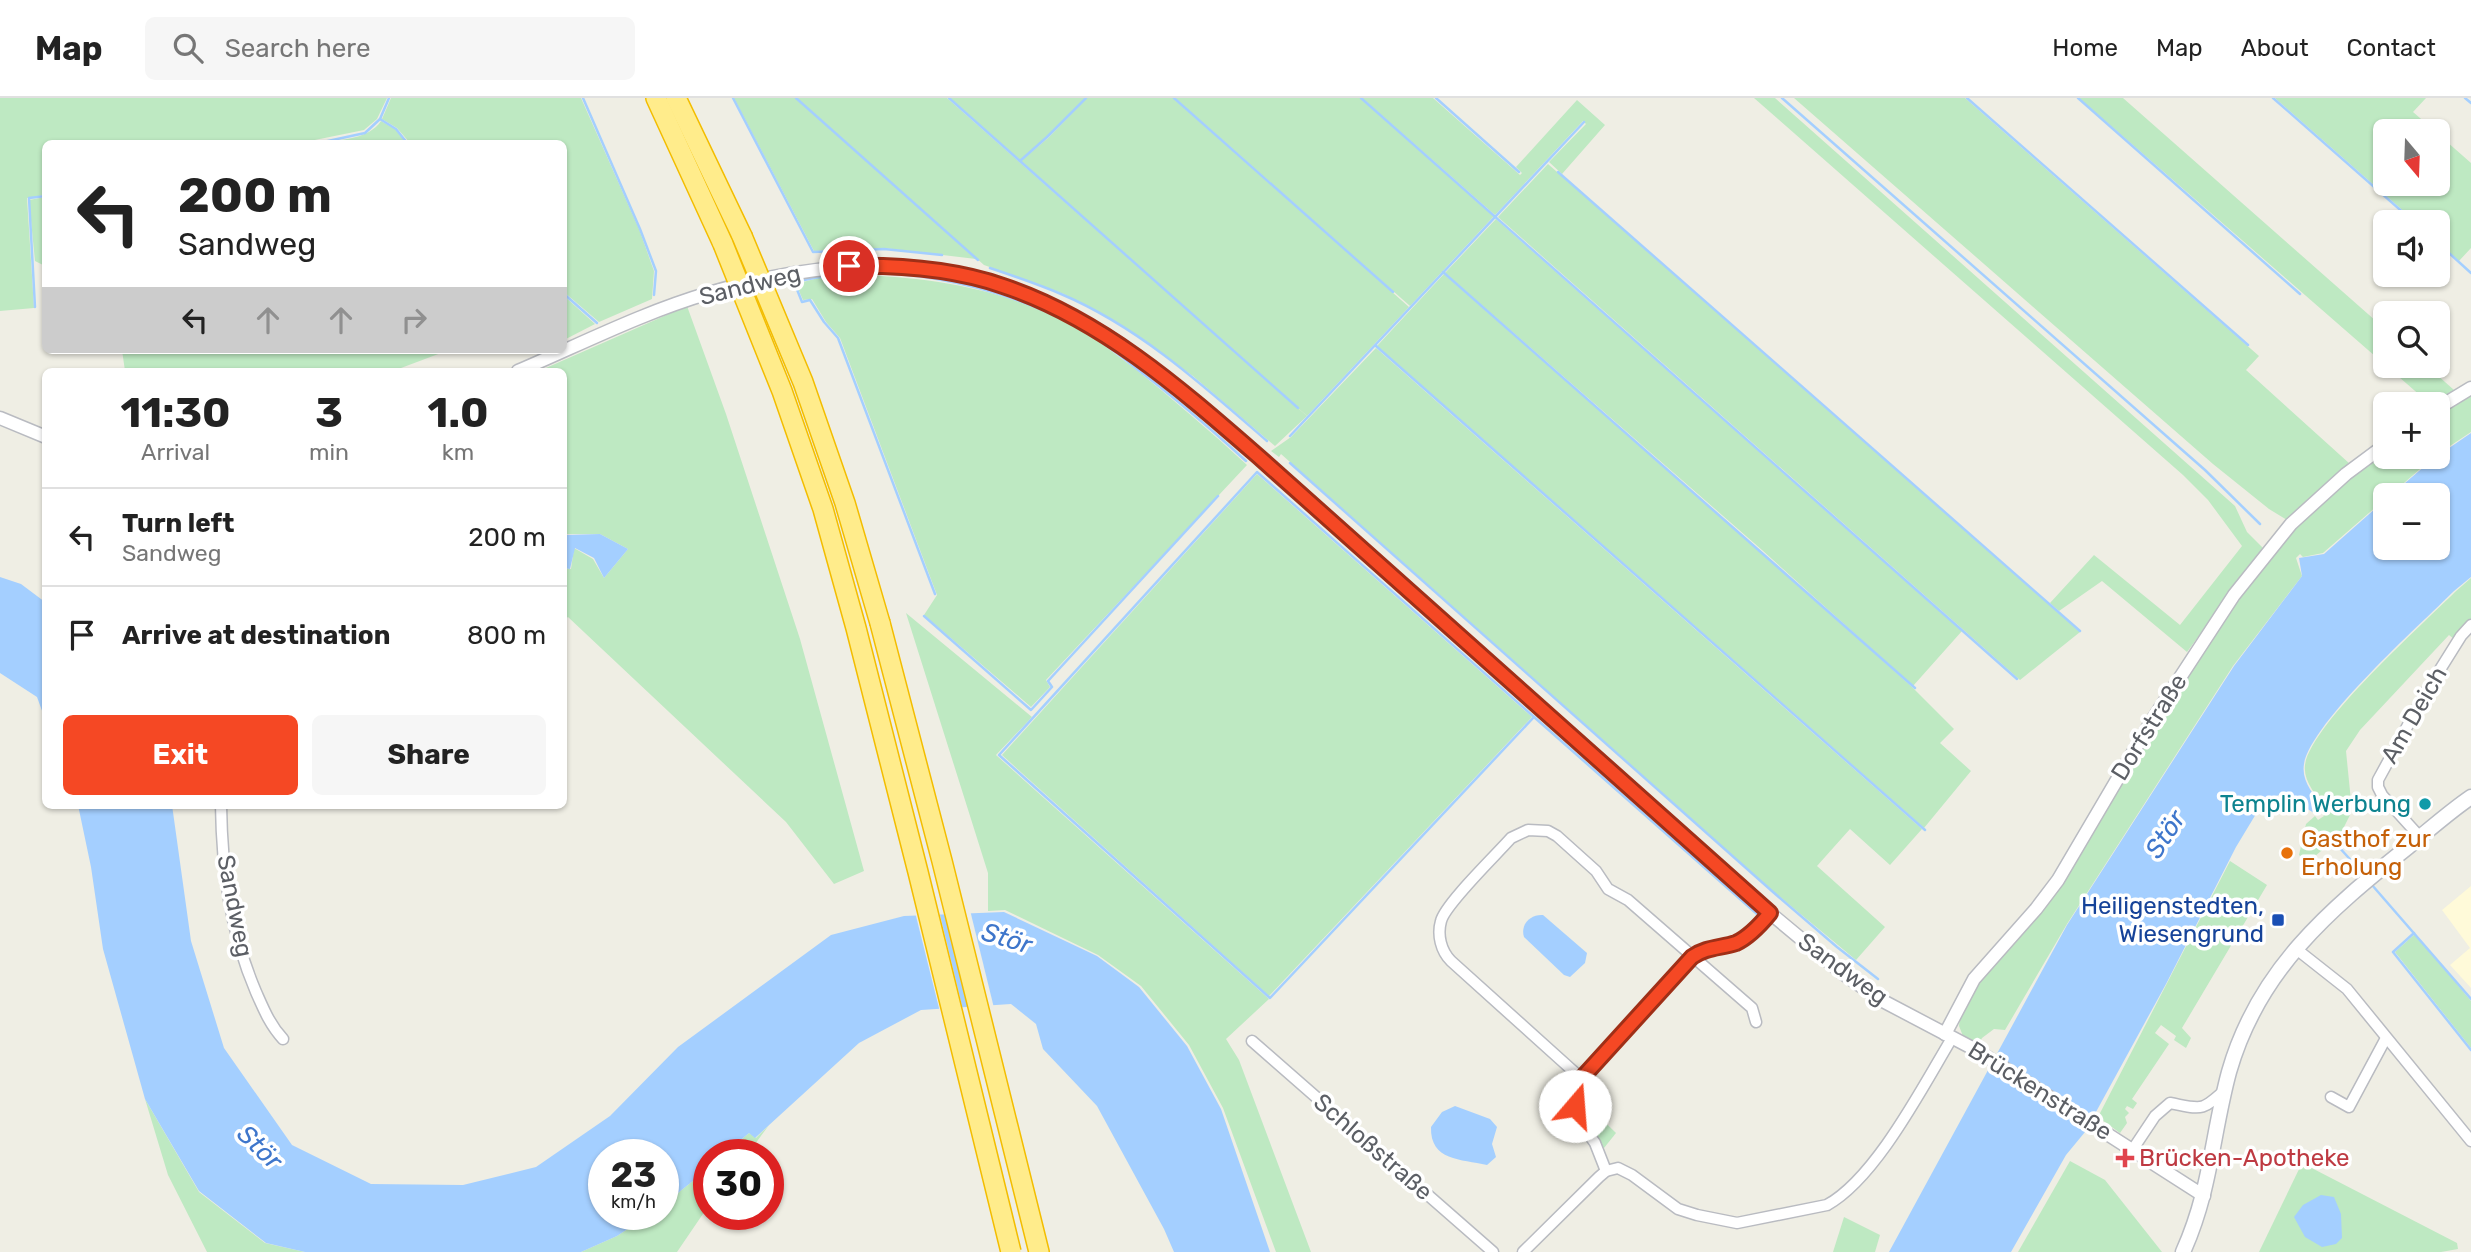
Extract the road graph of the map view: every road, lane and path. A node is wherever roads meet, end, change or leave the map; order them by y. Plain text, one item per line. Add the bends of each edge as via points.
1 (656, 98) edge
2 (676, 98) edge
3 (567, 350) edge
4 (557, 354) edge
5 (525, 368) edge
6 (2471, 388) edge
7 (2450, 401) edge
8 (0, 418) edge
9 (42, 435) edge
10 (2373, 454) edge
11 (2471, 625) edge
12 (2471, 797) edge
13 (221, 809) edge
14 (2420, 837) junction
15 (1770, 913) junction
16 (2295, 948) junction
17 (1692, 957) junction
18 (1756, 1022) dead end
19 (1949, 1036) junction
20 (2386, 1038) junction
21 (283, 1039) dead end
22 (1252, 1041) dead end
23 (1581, 1079) junction
24 (2225, 1090) junction
25 (2332, 1097) dead end
26 (2471, 1141) edge
27 (2133, 1149) junction
28 (1606, 1171) junction
29 (2204, 1196) junction
30 (1011, 1252) edge
31 (1039, 1252) edge
32 (1493, 1252) edge
33 (1523, 1252) edge
34 (2183, 1252) edge

1 - 30 highway, bridge via 723,244 823,509
2 - 31 highway, bridge via 742,236 803,382 845,503 942,861
3 - 15 street, Sandweg via 709,293 803,270 874,266 943,272 1002,285 1052,306 1119,344 1200,405
4 - 5 street, Sandweg
6 - 7 street
8 - 9 street
10 - 19 street, Dorfstraße via 2291,524 2234,595 2151,722 2058,880 1974,979
11 - 14 street, Am Deich via 2426,692 2378,780 2382,794
12 - 14 main road
13 - 21 street, Sandweg via 236,937 271,1026
14 - 16 main road
15 - 17 street via 1735,943
15 - 19 street, Sandweg via 1881,1000
16 - 20 street via 2347,989
16 - 24 main road via 2253,1008
17 - 18 street via 1752,1009
17 - 23 street
17 - 23 street via 1628,900 1618,897 1557,836 1535,829 1511,838 1446,910 1440,923 1442,948
19 - 27 street, Brückenstraße
19 - 28 street via 1883,1149 1855,1184 1827,1205 1737,1223 1690,1214 1625,1171
20 - 25 street via 2349,1107
20 - 26 street
22 - 32 street, Schloßstraße
23 - 28 street via 1576,1092 1577,1118 1595,1143
24 - 27 street via 2206,1107 2170,1104 2155,1116
24 - 29 main road
27 - 29 street, Brückenstraße
28 - 33 street
29 - 34 main road

